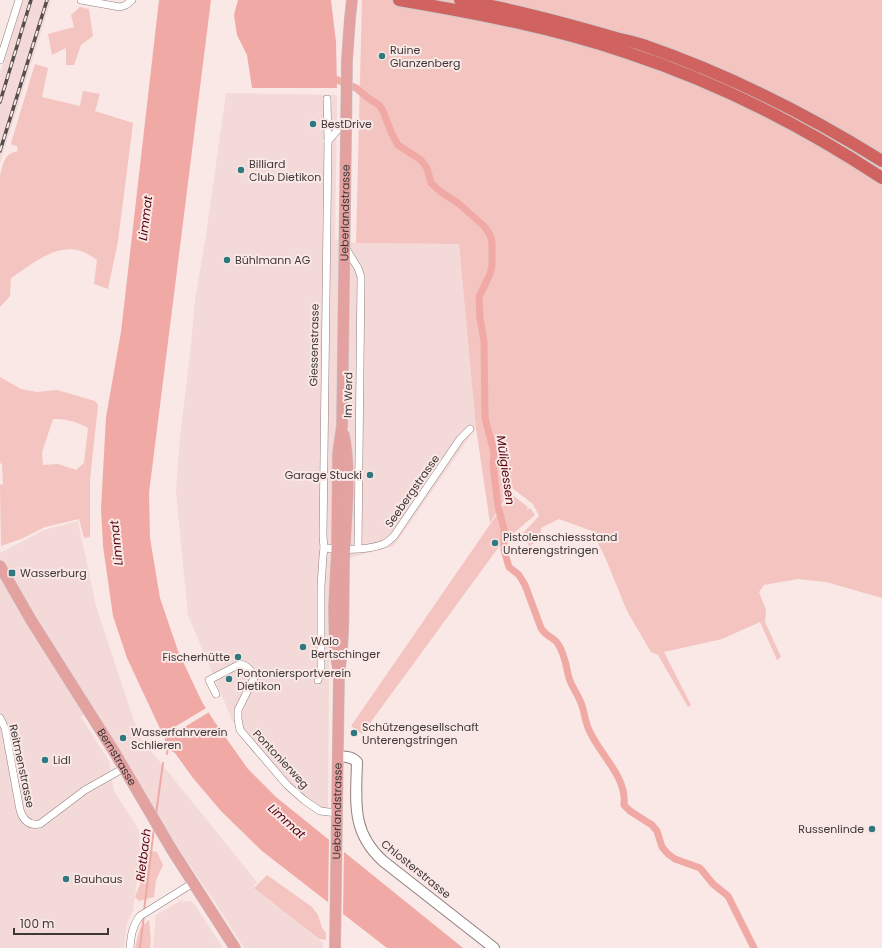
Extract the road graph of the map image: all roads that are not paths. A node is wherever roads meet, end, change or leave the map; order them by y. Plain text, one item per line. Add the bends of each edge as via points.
1 (18, 0) edge
2 (84, 0) edge
3 (132, 0) edge
4 (352, 0) edge
5 (399, 0) edge
6 (460, 0) edge
7 (0, 60) edge
8 (327, 99) dead end
9 (346, 117) junction
10 (328, 141) junction
11 (832, 146) junction
12 (882, 162) edge
13 (882, 173) edge
14 (882, 178) edge
15 (345, 246) junction
16 (470, 429) dead end
17 (324, 548) junction
18 (358, 548) junction
19 (341, 549) junction
20 (0, 566) edge
21 (318, 680) dead end
22 (216, 694) dead end
23 (0, 718) edge
24 (338, 756) junction
25 (124, 768) junction
26 (337, 813) junction
27 (193, 883) junction
28 (130, 948) edge
29 (234, 948) edge
30 (335, 948) edge
31 (494, 948) edge

1 - 7 street
2 - 3 street via 120,7
4 - 9 main road, Ueberlandstrasse
5 - 11 highway via 530,25 653,61 744,99
6 - 12 highway via 571,24 672,55 777,101
8 - 10 street, Giessenstrasse
9 - 10 street
9 - 15 main road, Ueberlandstrasse
10 - 17 street, Giessenstrasse
11 - 13 highway via 845,149
11 - 14 highway
15 - 18 street, Im Werd via 361,277
15 - 19 main road, Ueberlandstrasse via 342,426 338,453
16 - 18 street, Seebergstrasse via 460,439 394,536 385,544
17 - 19 street
17 - 21 street, Giessenstrasse via 321,586 321,668
18 - 19 street, Seebergstrasse
19 - 24 main road, Ueberlandstrasse via 344,638 339,674
20 - 25 main road, Bernstrasse
22 - 26 street, Pontonierweg via 209,680 240,664 245,665 255,676 238,710 240,730 287,785 304,800 316,809
23 - 25 street, Reitmenstrasse via 5,728 20,810 28,823 40,824 85,790
24 - 26 main road, Ueberlandstrasse
24 - 31 street, Chlosterstrasse via 350,757 357,762 358,822 369,846 383,861
25 - 27 main road, Bernstrasse
26 - 30 main road, Ueberlandstrasse
27 - 28 street via 140,916 132,929
27 - 29 main road, Bernstrasse

